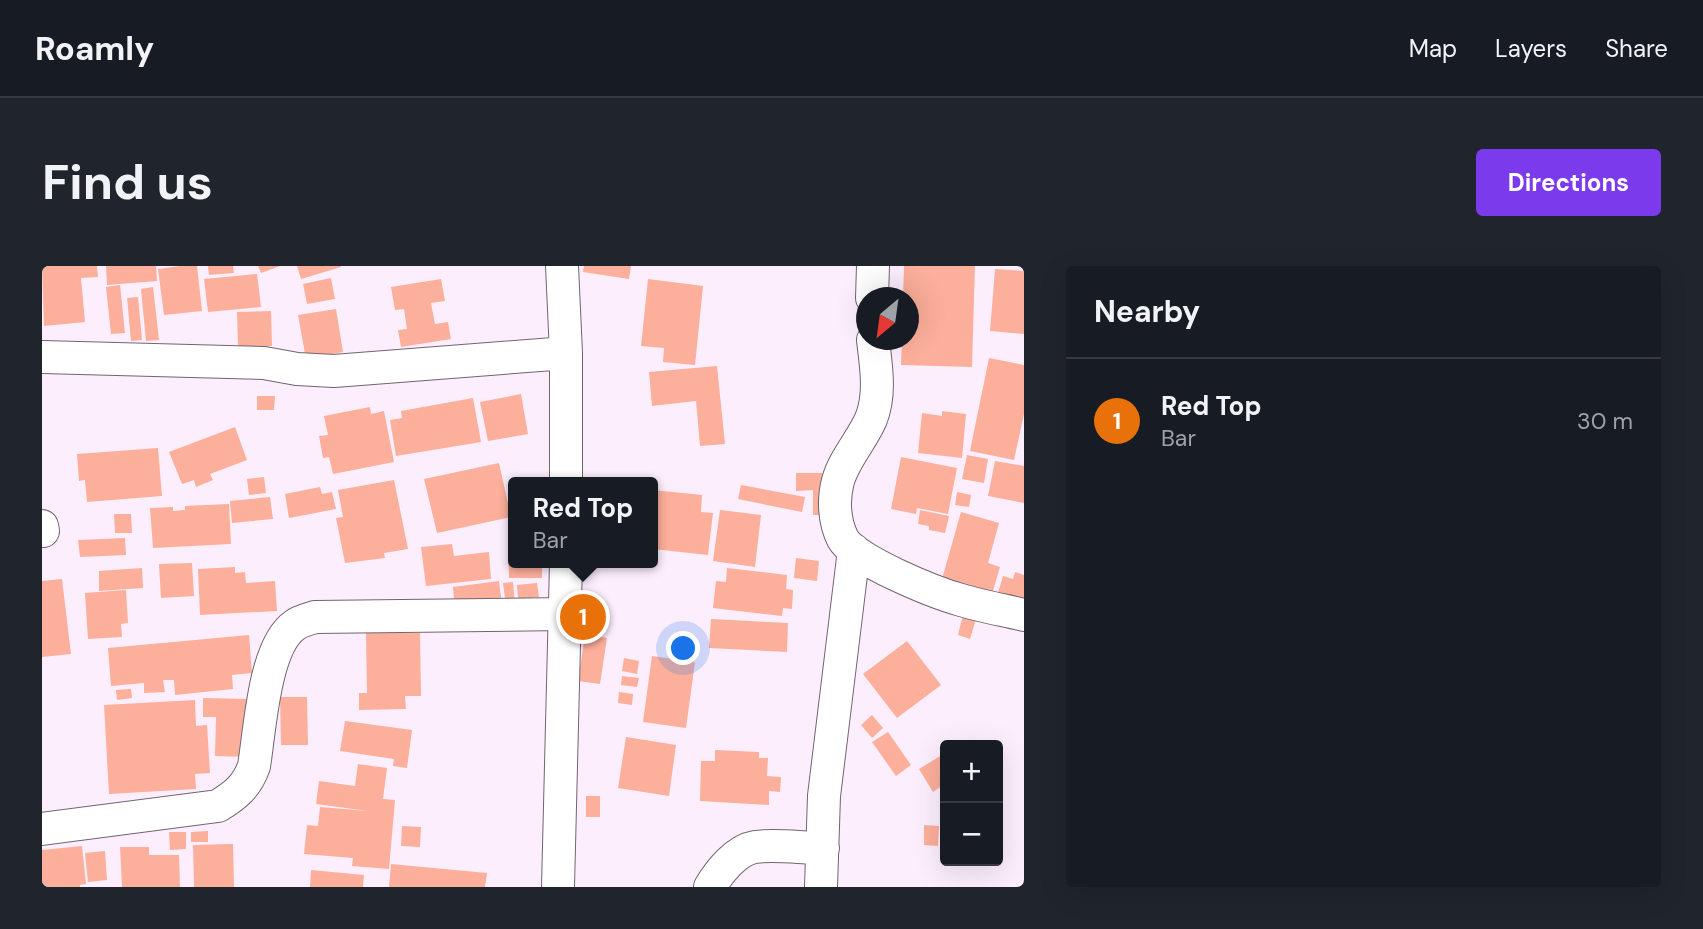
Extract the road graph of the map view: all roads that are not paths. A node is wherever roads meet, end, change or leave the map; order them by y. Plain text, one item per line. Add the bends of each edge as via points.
1 (562, 266) edge
2 (873, 266) edge
3 (872, 287) edge
4 (874, 350) edge
5 (566, 353) junction
6 (42, 357) edge
7 (566, 477) edge
8 (854, 550) junction
9 (566, 568) edge
10 (566, 614) junction
11 (1024, 615) edge
12 (42, 829) edge
13 (822, 848) junction
14 (558, 887) edge
15 (710, 887) edge
16 (821, 887) edge

1 - 5 street
2 - 3 street
4 - 8 street via 878,387 872,417 839,478 834,502 843,539
5 - 6 street via 334,371 264,363
5 - 7 street
8 - 11 street via 881,567 960,600
8 - 13 street via 824,796
9 - 10 street
10 - 12 street via 315,617 295,625 271,660 254,766 234,797 218,806
10 - 14 street
13 - 15 street via 753,847 734,858
13 - 16 street

